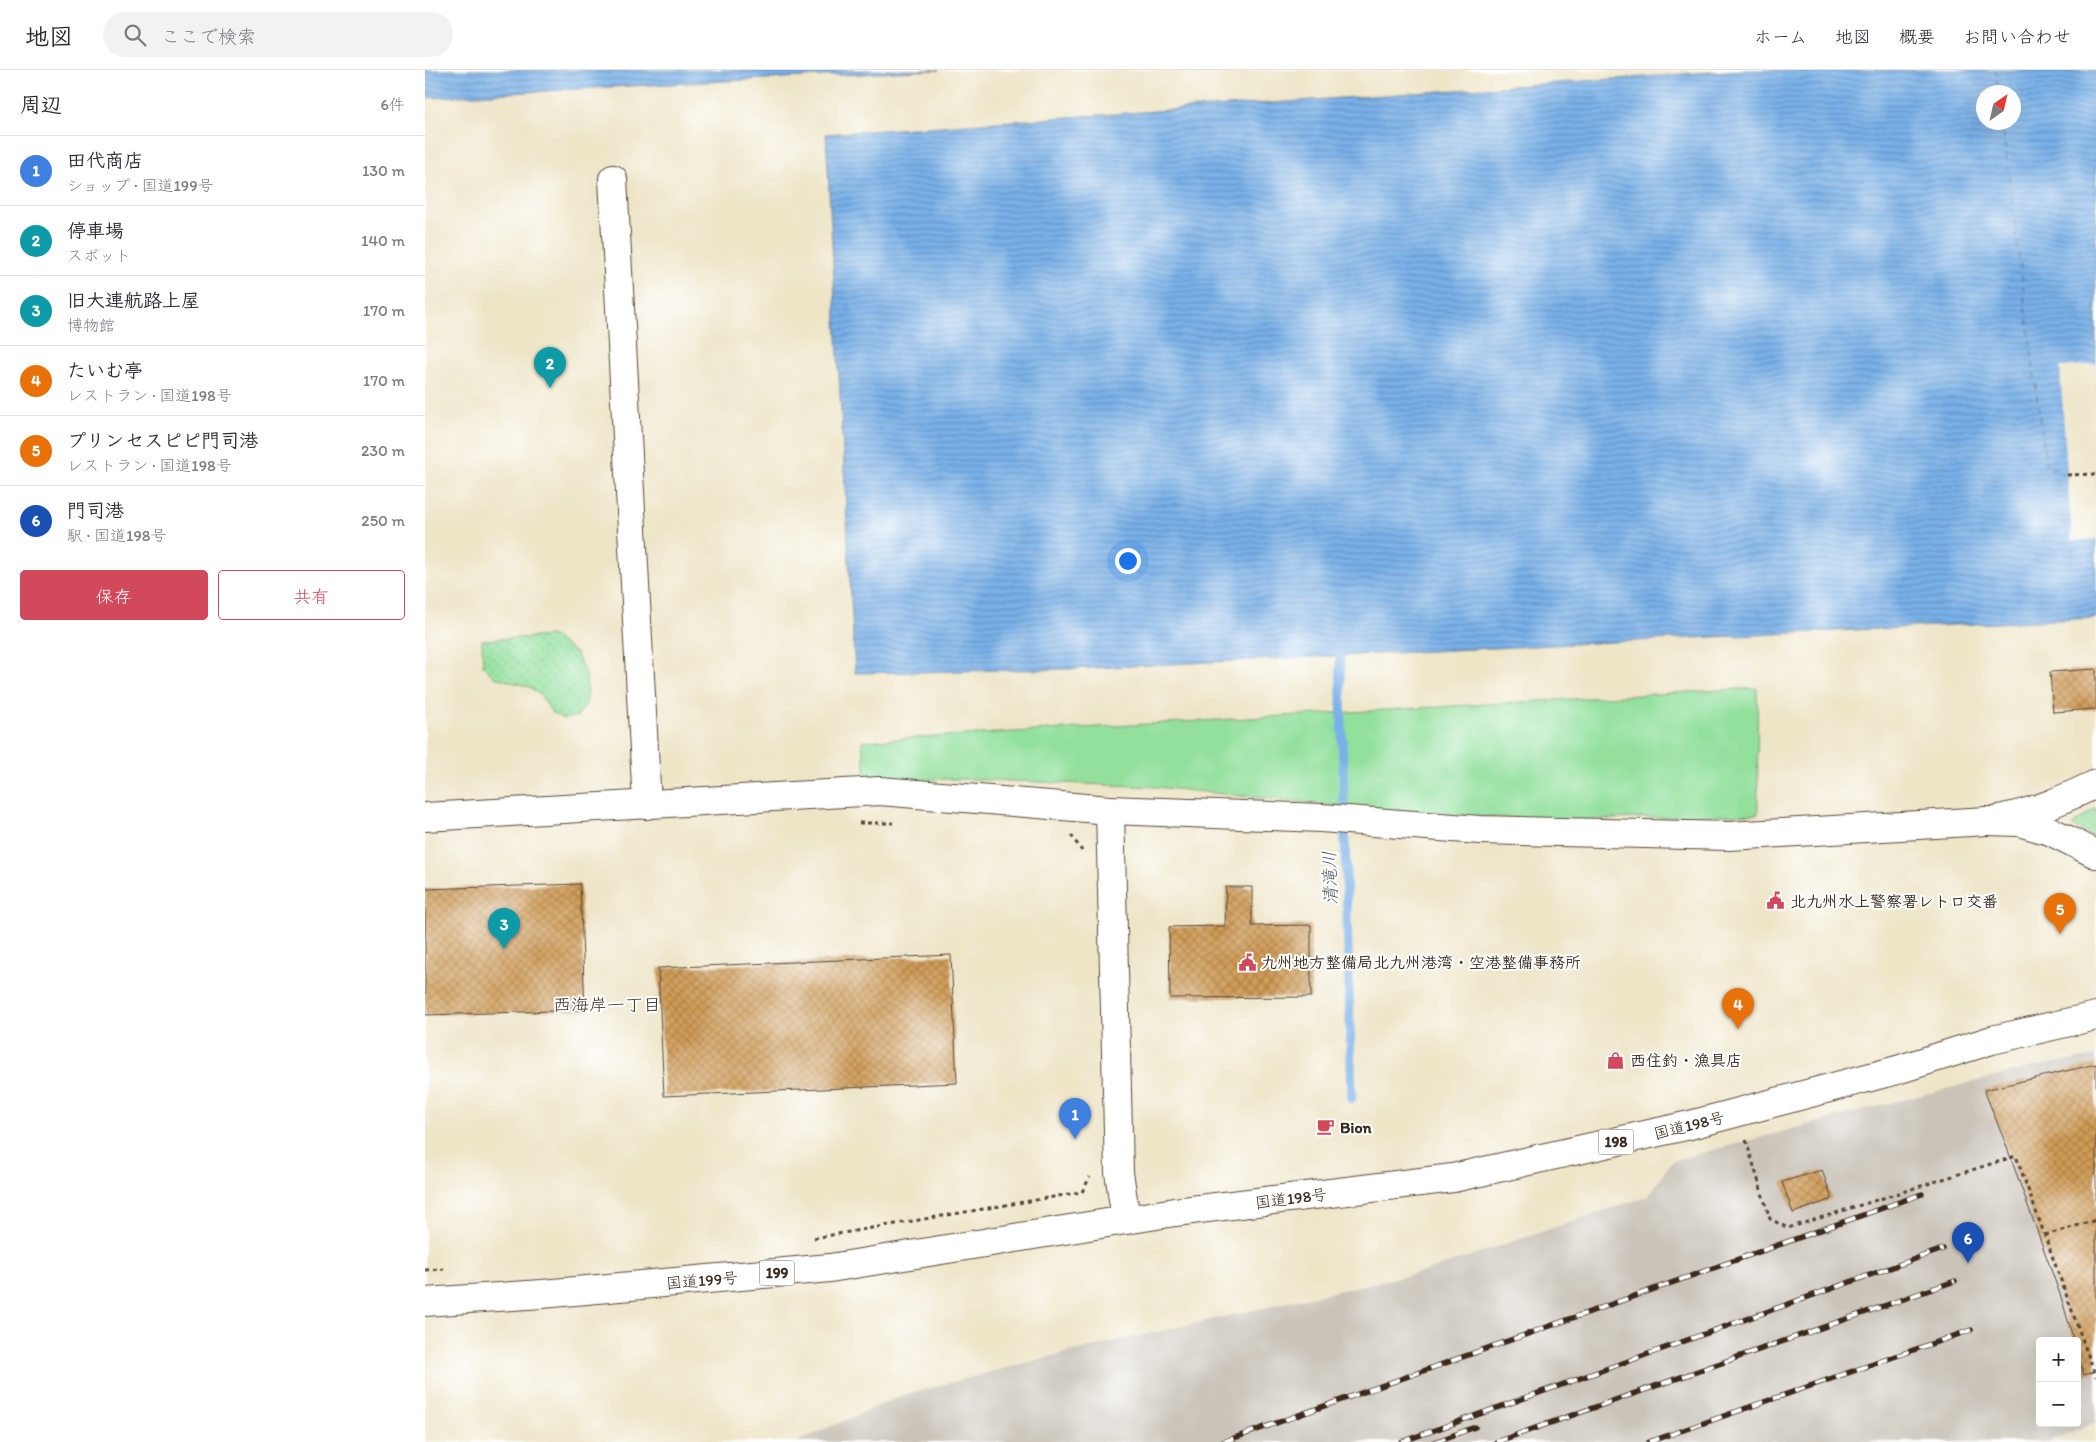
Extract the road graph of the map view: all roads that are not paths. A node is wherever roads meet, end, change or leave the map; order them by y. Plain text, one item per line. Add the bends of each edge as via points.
1 (613, 179) dead end
2 (2096, 784) edge
3 (647, 805) junction
4 (1110, 810) junction
5 (425, 817) edge
6 (1987, 821) junction
7 (2096, 854) edge
8 (2096, 1016) edge
9 (1126, 1220) junction
10 (425, 1302) edge

1 - 3 main road
2 - 6 main road via 2021,815
3 - 4 main road via 880,791
3 - 5 main road
4 - 6 main road via 1321,818 1480,830 1729,836
4 - 9 main road via 1119,1172
6 - 7 main road via 2019,822 2050,831
8 - 9 main road, 国道198号 / 198 via 1992,1040 1897,1070 1690,1125 1453,1178
9 - 10 main road, 国道199号 / 199 via 830,1268

